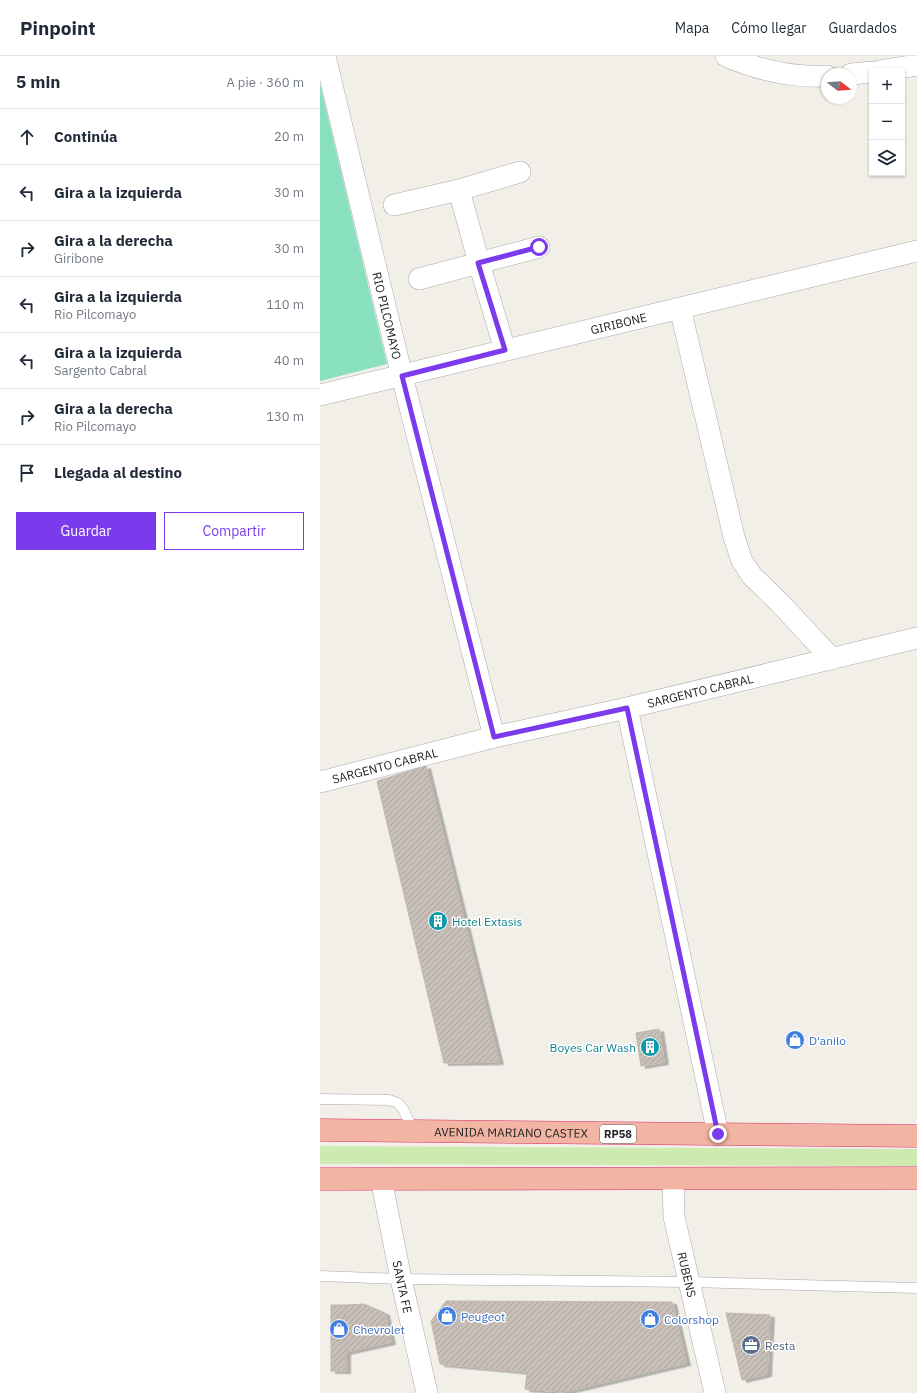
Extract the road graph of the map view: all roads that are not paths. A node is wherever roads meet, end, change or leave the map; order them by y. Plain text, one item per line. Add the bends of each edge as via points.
1 (325, 56) edge
2 (726, 56) edge
3 (917, 65) edge
4 (898, 68) edge
5 (869, 72) edge
6 (857, 73) edge
7 (821, 76) edge
8 (520, 172) dead end
9 (459, 190) junction
10 (394, 205) dead end
11 (539, 247) dead end
12 (917, 251) edge
13 (478, 263) junction
14 (419, 279) dead end
15 (680, 308) junction
16 (505, 350) junction
17 (402, 376) junction
18 (320, 395) edge
19 (917, 638) edge
20 (832, 659) junction
21 (627, 708) junction
22 (494, 737) junction
23 (320, 782) edge
24 (320, 1099) edge
25 (320, 1130) edge
26 (414, 1132) junction
27 (718, 1134) junction
28 (917, 1136) edge
29 (917, 1178) edge
30 (381, 1179) junction
31 (673, 1179) junction
32 (320, 1180) edge
33 (320, 1276) edge
34 (401, 1279) junction
35 (689, 1282) junction
36 (917, 1288) edge
37 (428, 1393) edge
38 (715, 1393) edge

1 - 17 street, RIO PILCOMAYO
2 - 7 street via 750,66 781,74
3 - 4 street
5 - 6 street
8 - 9 street
9 - 10 street
9 - 13 street
11 - 13 street
12 - 15 street, GIRIBONE
13 - 14 street
13 - 16 street
15 - 16 street, GIRIBONE
15 - 20 street via 734,537 742,561 752,576
16 - 17 street, GIRIBONE
17 - 18 street, GIRIBONE
17 - 22 street, RIO PILCOMAYO
19 - 20 street, SARGENTO CABRAL
20 - 21 street, SARGENTO CABRAL
21 - 22 street, SARGENTO CABRAL
21 - 27 street
22 - 23 street, SARGENTO CABRAL
24 - 26 lane via 389,1100 398,1103
25 - 26 highway, AVENIDA MARIANO CASTEX / RP58
26 - 27 highway, AVENIDA MARIANO CASTEX / RP58
27 - 28 highway, AVENIDA MARIANO CASTEX / RP58
29 - 31 highway
30 - 31 highway
30 - 32 highway
30 - 34 street, SANTA FE
31 - 35 street, RUBENS via 674,1217
33 - 34 lane
34 - 35 lane
34 - 37 street, SANTA FE
35 - 36 lane
35 - 38 street, RUBENS

